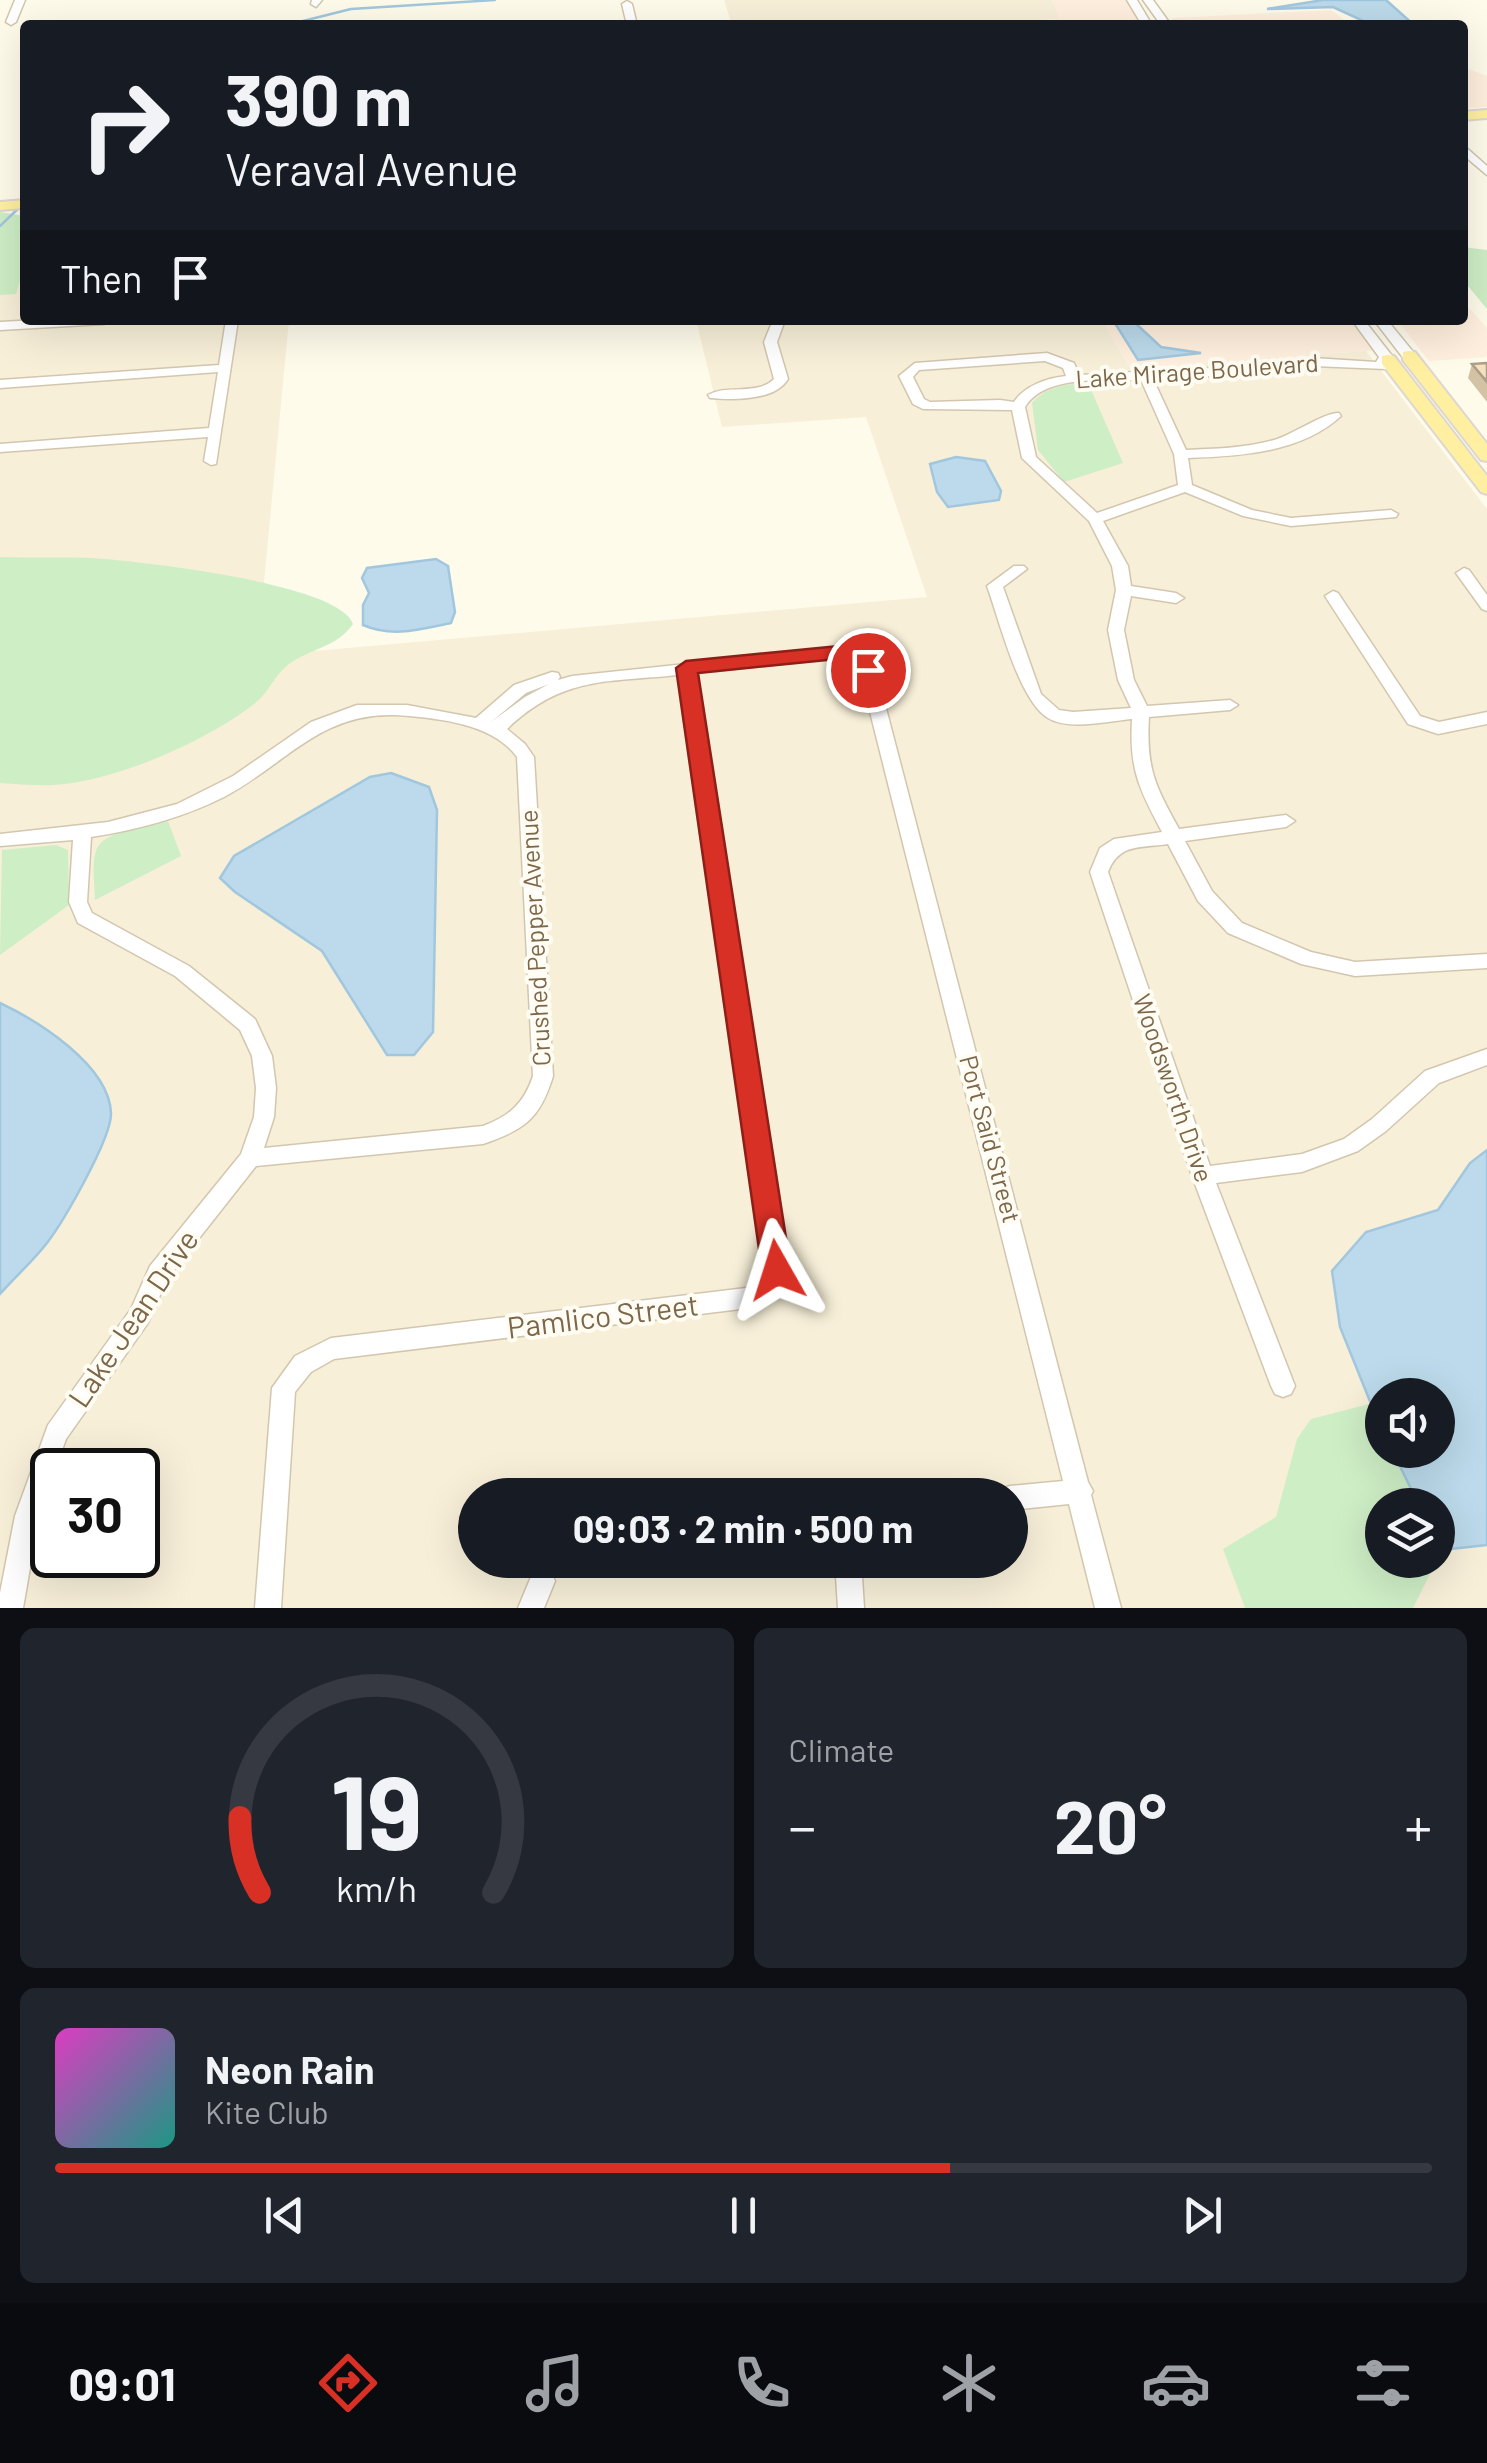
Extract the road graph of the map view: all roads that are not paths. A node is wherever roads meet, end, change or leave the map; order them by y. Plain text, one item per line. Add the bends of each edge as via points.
1 (20, 0) edge
2 (627, 4) dead end
3 (631, 20) edge
4 (11, 22) dead end
5 (1468, 153) edge
6 (1487, 172) edge
7 (231, 325) edge
8 (776, 325) edge
9 (1362, 325) edge
10 (1384, 325) edge
11 (1409, 356) joint
12 (1386, 360) junction
13 (224, 368) junction
14 (1146, 377) junction
15 (1073, 378) junction
16 (0, 384) edge
17 (715, 395) dead end
18 (1018, 407) junction
19 (1334, 416) dead end
20 (215, 432) junction
21 (0, 448) edge
22 (1181, 454) junction
23 (1487, 456) edge
24 (211, 461) dead end
25 (1185, 486) junction
26 (1487, 488) edge
27 (1391, 514) dead end
28 (1095, 519) junction
29 (1019, 569) dead end
30 (1464, 573) dead end
31 (1124, 590) junction
32 (1333, 596) dead end
33 (1176, 598) dead end
34 (1487, 606) edge
35 (686, 668) junction
36 (1230, 705) dead end
37 (1140, 711) junction
38 (1487, 718) edge
39 (488, 727) junction
40 (1286, 822) dead end
41 (82, 834) junction
42 (1172, 835) junction
43 (0, 840) edge
44 (1487, 961) edge
45 (1487, 1057) edge
46 (250, 1158) junction
47 (1203, 1176) junction
48 (1284, 1386) dead end
49 (1081, 1491) junction
50 (1028, 1496) edge
51 (849, 1578) edge
52 (542, 1581) dead end
53 (10, 1608) edge
54 (268, 1608) edge
55 (531, 1608) edge
56 (851, 1608) edge
57 (1108, 1608) edge

1 - 4 street
2 - 3 street
5 - 6 street
7 - 13 street
8 - 17 street via 770,348 779,384
9 - 12 street
10 - 11 street
11 - 23 main road
12 - 14 street, Lake Mirage Boulevard via 1369,367 1338,362
12 - 26 main road
13 - 16 street
13 - 20 street
14 - 15 street, Lake Mirage Boulevard
14 - 22 street
15 - 18 street, Lake Mirage Boulevard via 1040,385
15 - 18 street via 1069,366 1047,357 915,367 906,376 918,402 928,406
18 - 28 street via 1029,458
19 - 22 street via 1272,446
20 - 21 street
20 - 24 street
22 - 25 street
25 - 27 street via 1291,522
25 - 28 street
28 - 31 street via 1120,566
29 - 37 street via 995,586 1043,708 1073,718
30 - 34 street
31 - 33 street
31 - 37 street via 1116,630
32 - 38 street via 1414,720 1438,728
35 - 39 street via 572,681
35 - 49 street, Port Said Street via 839,652 868,670
35 - 54 street, Pamlico Street via 777,1270 749,1298 332,1349 302,1364 284,1388
36 - 37 street
37 - 42 street via 1146,785
39 - 41 street via 410,710 355,711 303,733 262,766 175,811
39 - 46 street, Crushed Pepper Avenue via 520,746 525,758 543,1076 536,1100 506,1128 482,1135
40 - 42 street
41 - 43 street
41 - 46 street, Lake Jean Drive via 78,902 84,918 182,970 248,1024 266,1088
42 - 44 street via 1204,896 1235,928 1266,944 1355,969
42 - 47 street, Woodsworth Drive via 1120,844 1106,854 1099,872
45 - 47 street via 1432,1077 1351,1145 1302,1164
46 - 53 street, Lake Jean Drive via 158,1273 140,1316 56,1433 27,1516
47 - 48 street, Woodsworth Drive
49 - 50 street
49 - 57 street, Port Said Street
51 - 56 street
52 - 55 street

